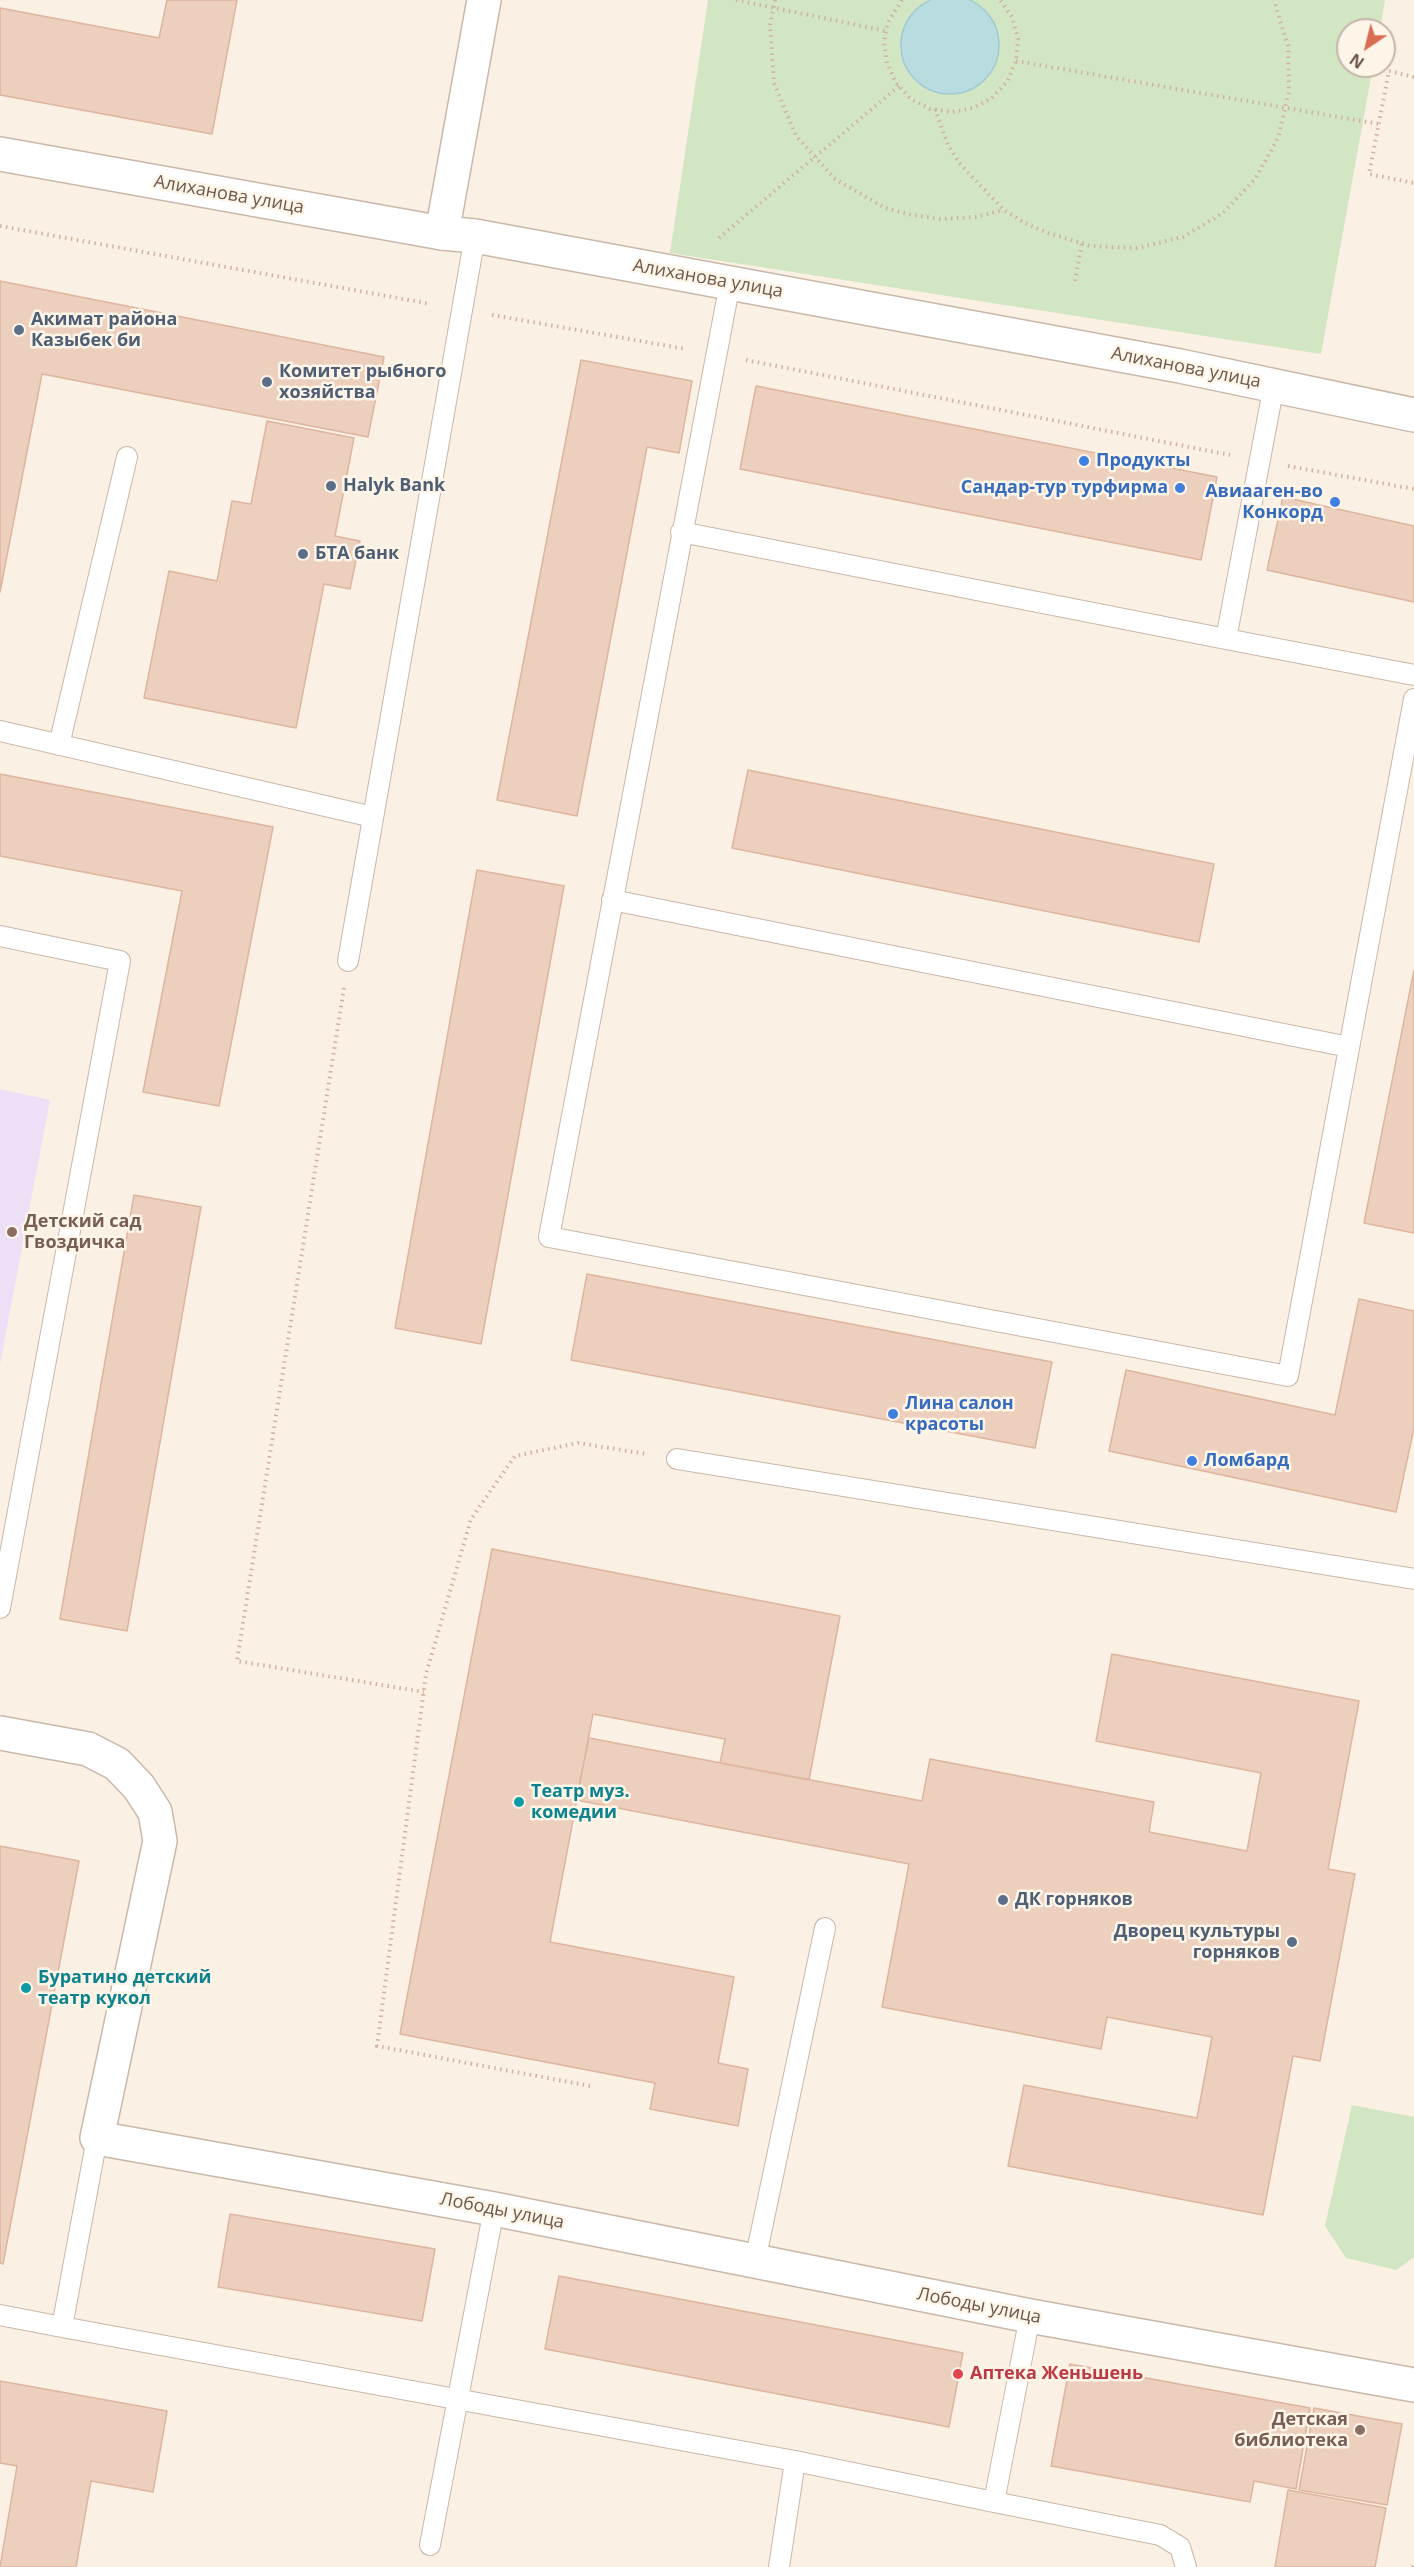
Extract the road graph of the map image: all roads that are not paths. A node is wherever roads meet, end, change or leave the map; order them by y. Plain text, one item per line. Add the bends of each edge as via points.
1 (483, 0) edge
2 (0, 154) edge
3 (442, 233) junction
4 (475, 236) junction
5 (730, 283) junction
6 (1274, 385) junction
7 (1414, 414) edge
8 (127, 457) dead end
9 (681, 532) junction
10 (1226, 639) junction
11 (1414, 675) edge
12 (1414, 699) edge
13 (0, 731) edge
14 (59, 744) junction
15 (373, 818) junction
16 (612, 900) junction
17 (0, 936) edge
18 (348, 961) road end
19 (1349, 1047) junction
20 (677, 1459) road end
21 (1414, 1579) edge
22 (0, 1608) edge
23 (0, 1733) edge
24 (825, 1929) dead end
25 (97, 2138) junction
26 (494, 2209) junction
27 (755, 2261) junction
28 (0, 2315) edge
29 (1030, 2316) junction
30 (62, 2327) junction
31 (1414, 2385) edge
32 (458, 2399) junction
33 (795, 2461) junction
34 (994, 2502) junction
35 (430, 2545) dead end
36 (779, 2567) edge
37 (1186, 2567) edge

1 - 3 street
2 - 3 street, Алиханова улица
3 - 4 street, Алиханова улица
4 - 5 street, Алиханова улица
4 - 15 lane
5 - 6 street, Алиханова улица
5 - 9 lane
6 - 7 street, Алиханова улица
6 - 10 lane
8 - 14 lane
9 - 10 lane
9 - 16 lane
10 - 11 lane
12 - 19 lane
13 - 14 lane
14 - 15 lane
15 - 18 lane
16 - 19 lane
16 - 19 lane via 549,1237 1288,1376
17 - 22 lane via 120,961
20 - 21 lane
23 - 25 street via 88,1749 117,1764 155,1812 160,1841
24 - 27 lane
25 - 26 street, Лободы улица
25 - 30 lane
26 - 27 street, Лободы улица
26 - 32 lane
27 - 29 street, Лободы улица
28 - 30 lane
29 - 31 street, Лободы улица
29 - 34 lane
30 - 32 lane
32 - 33 lane
32 - 35 lane
33 - 34 lane
33 - 36 lane
34 - 37 lane via 1160,2535 1180,2547

